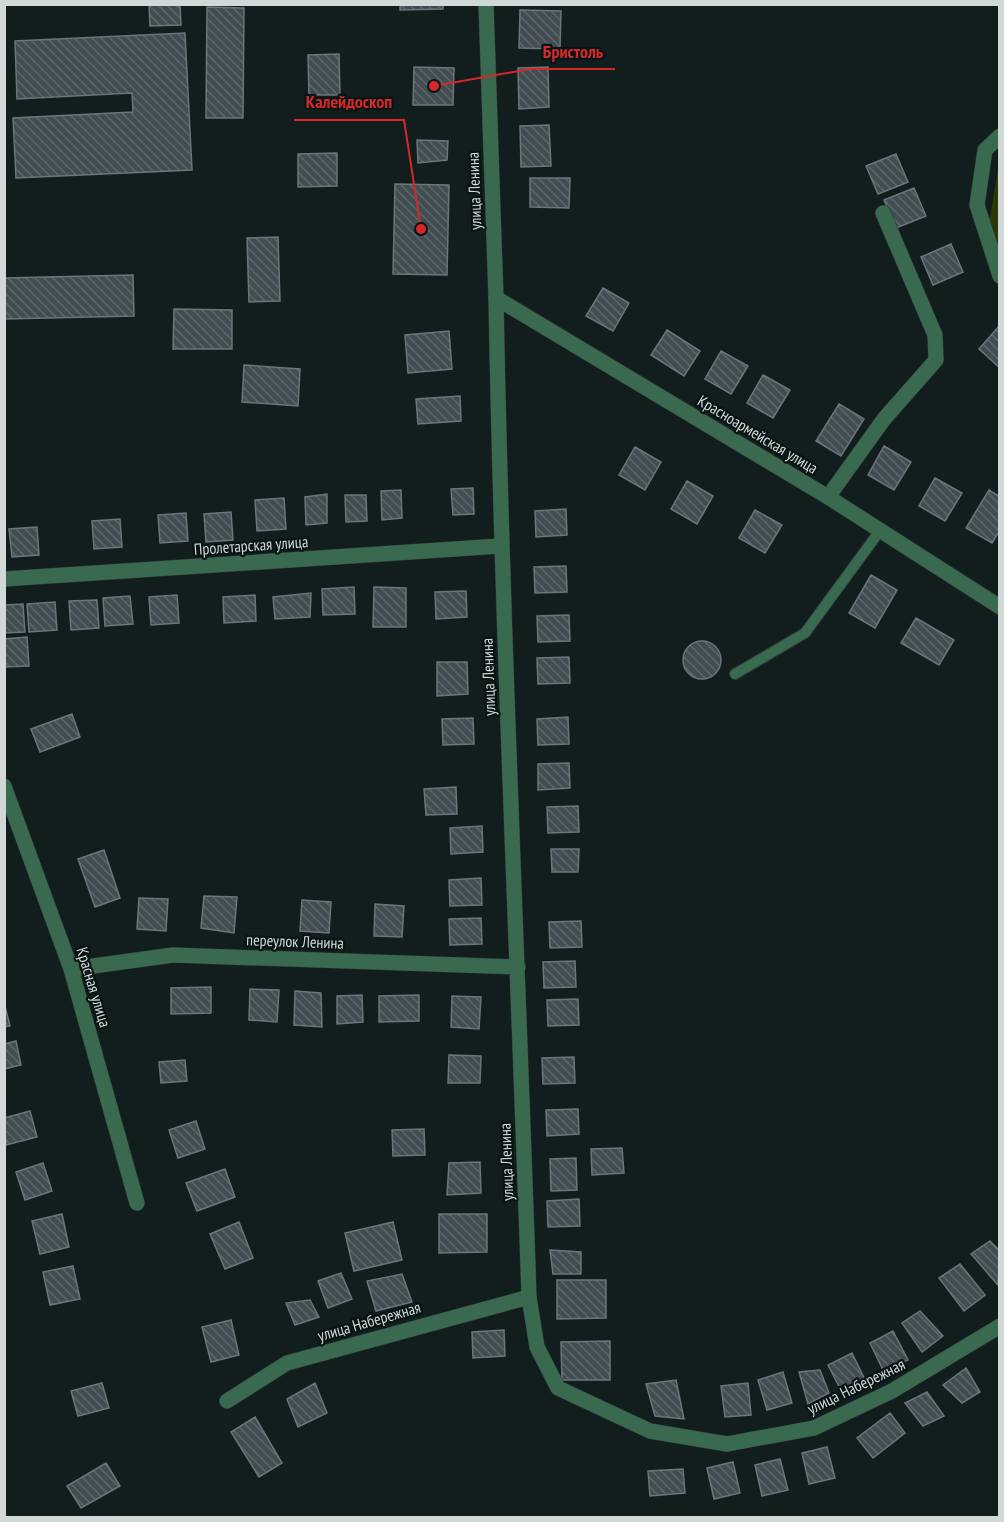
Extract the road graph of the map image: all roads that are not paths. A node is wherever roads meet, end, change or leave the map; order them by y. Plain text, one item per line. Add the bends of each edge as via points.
1 (486, 4) edge
2 (999, 136) edge
3 (883, 213) dead end
4 (999, 276) edge
5 (496, 298) junction
6 (828, 497) junction
7 (879, 532) junction
8 (500, 546) junction
9 (4, 579) edge
10 (999, 606) edge
11 (735, 674) dead end
12 (4, 786) edge
13 (518, 967) junction
14 (70, 969) junction
15 (137, 1203) dead end
16 (529, 1297) junction
17 (999, 1326) edge
18 (537, 1347) joint
19 (227, 1401) dead end

1 - 5 street, улица Ленина
2 - 4 street via 985,150 977,205
3 - 6 street via 935,335 936,360 884,419
5 - 6 street, Красноармейская улица
5 - 8 street, улица Ленина
6 - 7 street, Красноармейская улица
7 - 10 street, Красноармейская улица
7 - 11 lane via 805,633
8 - 9 street, Пролетарская улица
8 - 13 street, улица Ленина
12 - 14 street, Красная улица
13 - 14 street, переулок Ленина via 173,955
13 - 16 street, улица Ленина
14 - 15 street, Красная улица
16 - 18 street, улица Ленина
16 - 19 street, улица Набережная via 287,1363
17 - 18 street, улица Набережная via 892,1391 814,1428 727,1444 650,1431 558,1388

